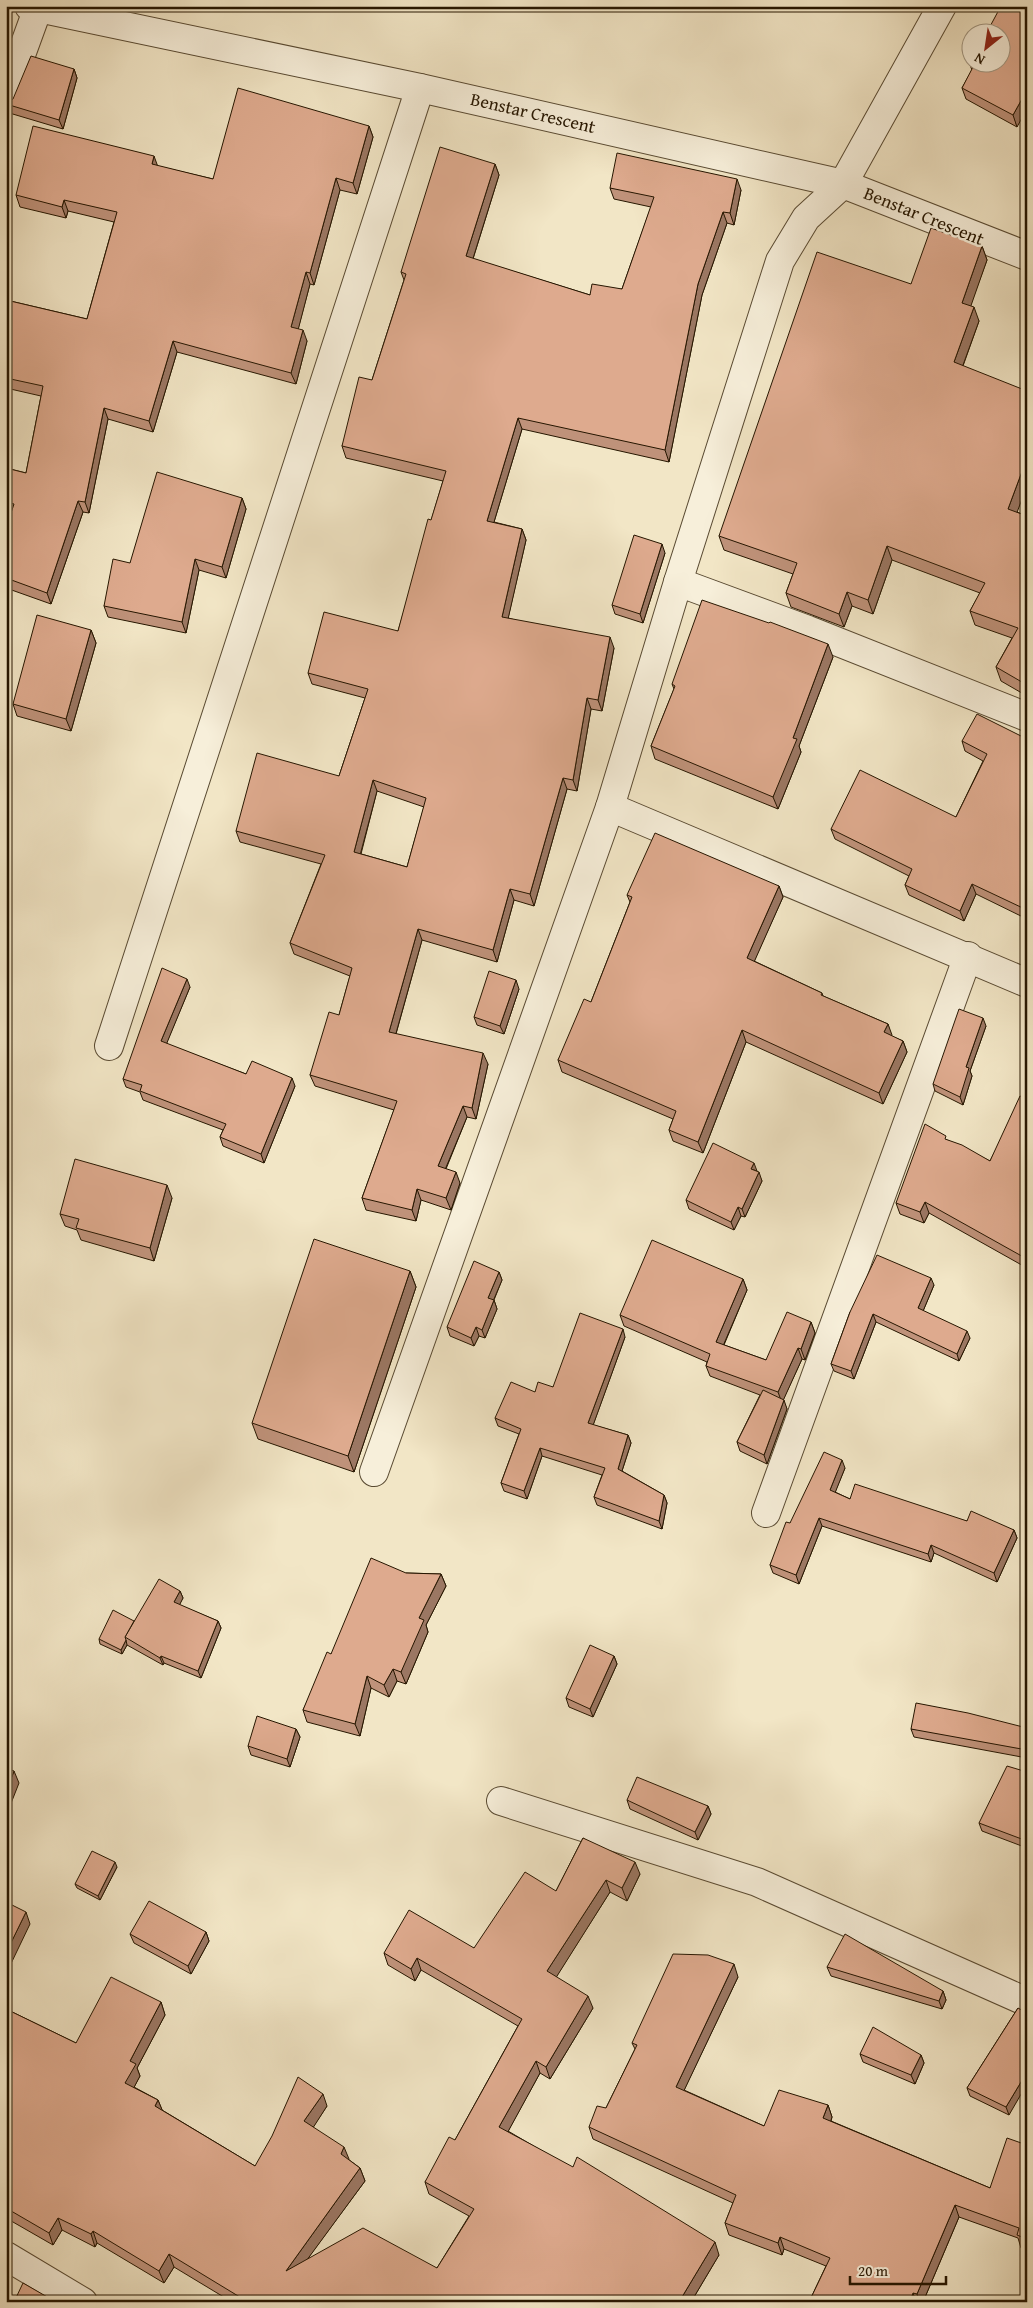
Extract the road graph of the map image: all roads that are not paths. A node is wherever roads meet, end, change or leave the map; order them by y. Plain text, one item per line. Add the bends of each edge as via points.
1 (942, 6) edge
2 (34, 7) edge
3 (420, 88) junction
4 (6, 96) edge
5 (844, 184) junction
6 (1027, 256) edge
7 (678, 582) junction
8 (1027, 717) edge
9 (610, 807) junction
10 (968, 956) junction
11 (1027, 983) edge
12 (110, 1046) dead end
13 (374, 1472) dead end
14 (766, 1514) dead end
15 (501, 1801) dead end
16 (1027, 2002) edge
17 (6, 2256) edge
18 (83, 2302) edge

1 - 5 street
2 - 3 street, Benstar Crescent
2 - 4 street
3 - 5 street, Benstar Crescent
3 - 12 street
5 - 6 street, Benstar Crescent
5 - 7 street via 806,218 780,262
7 - 8 street
7 - 9 street
9 - 10 street
9 - 13 street
10 - 11 street
10 - 14 street
15 - 16 street via 757,1882
17 - 18 street

